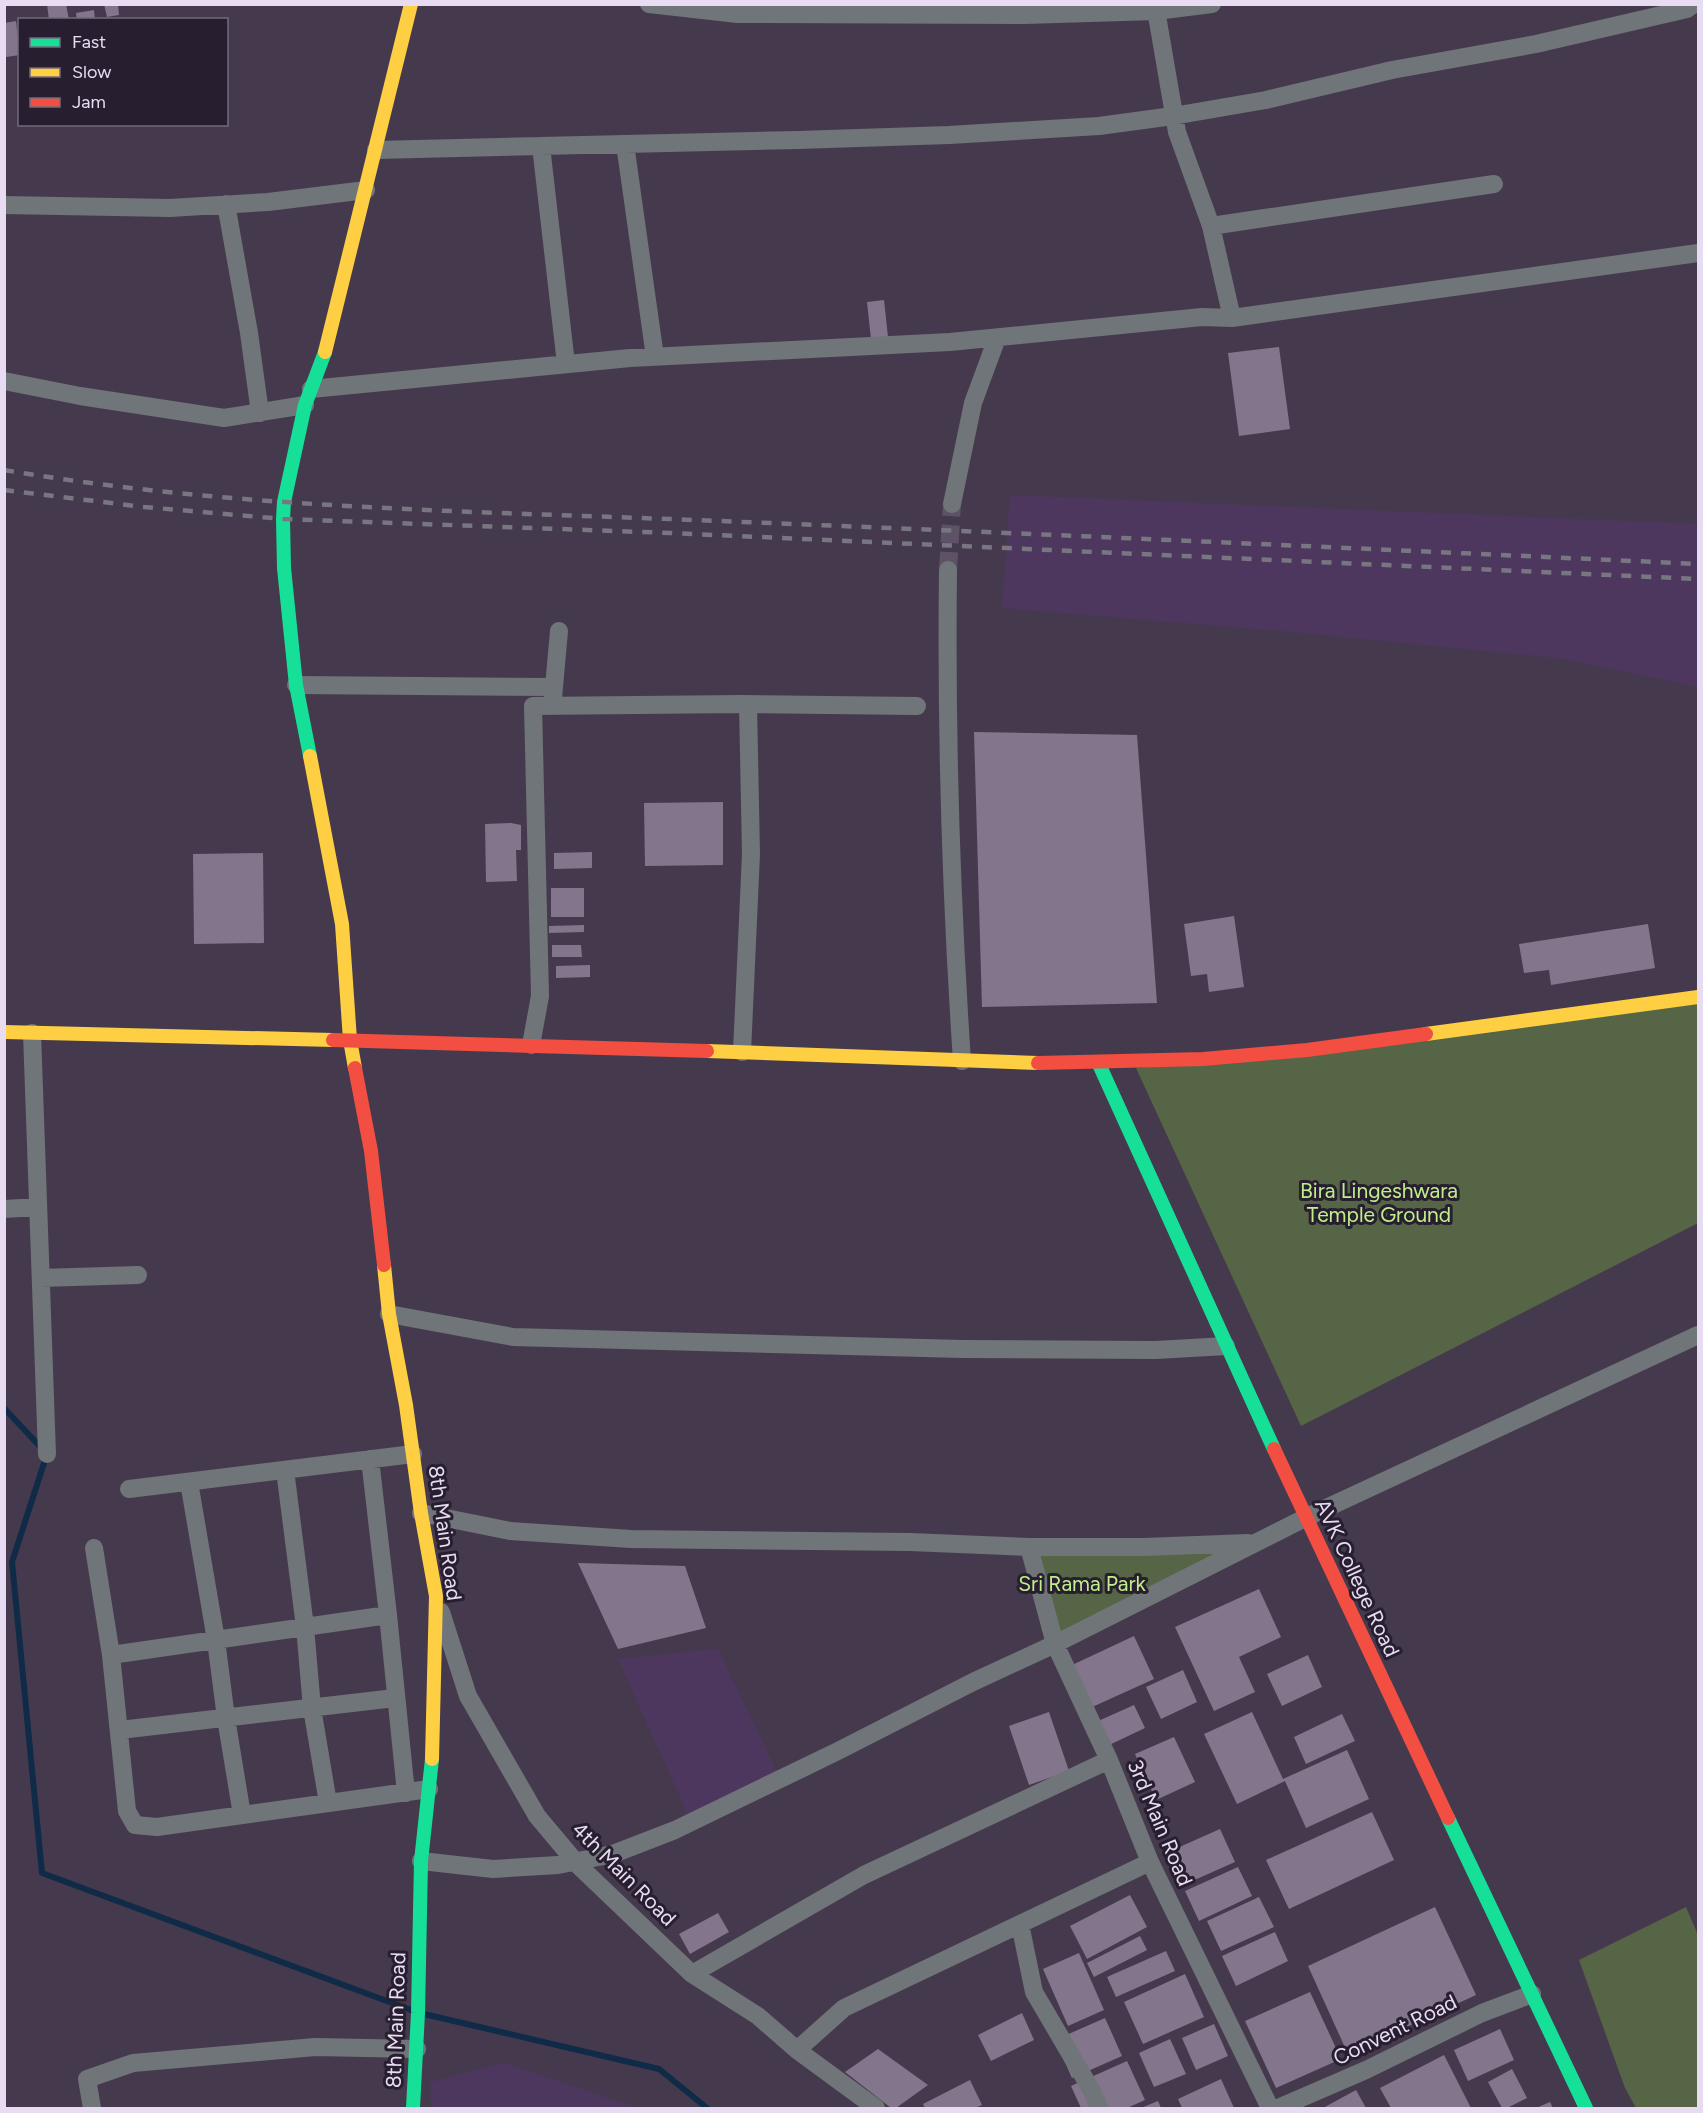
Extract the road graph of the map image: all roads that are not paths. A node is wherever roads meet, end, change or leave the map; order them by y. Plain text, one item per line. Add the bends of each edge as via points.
1 (411, 4) edge
2 (649, 4) edge
3 (1212, 4) edge
4 (1694, 4) edge
5 (1155, 8) edge
6 (1173, 116) junction
7 (625, 144) junction
8 (541, 146) junction
9 (376, 150) junction
10 (1494, 184) dead end
11 (366, 190) junction
12 (226, 204) junction
13 (4, 205) edge
14 (1211, 226) junction
15 (1698, 253) edge
16 (1232, 318) junction
17 (997, 338) junction
18 (655, 357) junction
19 (566, 364) junction
20 (4, 381) edge
21 (308, 397) junction
22 (260, 413) junction
23 (952, 504) tunnel mouth
24 (948, 570) tunnel mouth
25 (559, 631) dead end
26 (296, 685) junction
27 (554, 687) junction
28 (748, 704) junction
29 (552, 706) junction
30 (917, 706) dead end
31 (1698, 997) edge
32 (4, 1032) edge
33 (32, 1033) junction
34 (350, 1040) junction
35 (531, 1044) junction
36 (742, 1052) junction
37 (962, 1061) junction
38 (1098, 1062) junction
39 (38, 1207) junction
40 (4, 1209) edge
41 (138, 1275) dead end
42 (41, 1278) junction
43 (389, 1314) junction
44 (1698, 1335) edge
45 (1226, 1346) junction
46 (47, 1454) dead end
47 (413, 1454) junction
48 (370, 1459) junction
49 (285, 1470) junction
50 (189, 1482) junction
51 (129, 1490) dead end
52 (421, 1513) junction
53 (1305, 1518) junction
54 (1254, 1543) junction
55 (1029, 1547) junction
56 (94, 1548) dead end
57 (436, 1596) junction
58 (388, 1615) junction
59 (304, 1627) junction
60 (216, 1640) junction
61 (1055, 1644) junction
62 (111, 1655) junction
63 (395, 1698) junction
64 (312, 1708) junction
65 (226, 1718) junction
66 (120, 1730) junction
67 (1108, 1760) junction
68 (429, 1790) junction
69 (406, 1793) junction
70 (328, 1803) junction
71 (242, 1815) junction
72 (421, 1861) junction
73 (575, 1862) junction
74 (1150, 1862) junction
75 (1020, 1924) junction
76 (692, 1974) junction
77 (1532, 1994) junction
78 (417, 2049) junction
79 (797, 2050) junction
80 (92, 2109) edge
81 (413, 2109) edge
82 (876, 2109) edge
83 (1099, 2109) edge
84 (1270, 2109) edge
85 (1278, 2109) edge
86 (1586, 2109) edge

1 - 9 main road, 8th Main Road
2 - 5 street via 738,14 1024,15
3 - 5 street
4 - 6 street via 1687,9 1536,44
5 - 6 street
6 - 7 street via 1099,126 949,135
6 - 14 street
7 - 8 street
7 - 18 street
8 - 9 street
8 - 19 street
9 - 11 main road, 8th Main Road
10 - 14 street
11 - 12 street
11 - 21 main road, 8th Main Road via 329,341
12 - 13 street via 170,208
12 - 22 street
14 - 16 street
15 - 16 street
16 - 17 street via 1202,317
17 - 18 street
17 - 23 street via 973,403
18 - 19 street
19 - 21 street
20 - 22 street via 224,418
21 - 22 street
21 - 26 main road, 8th Main Road via 283,519
24 - 37 street via 947,710
25 - 27 street
26 - 27 street
26 - 34 main road, 8th Main Road via 342,924
27 - 29 street
28 - 29 street
28 - 30 street
28 - 36 street via 751,854
29 - 35 street via 533,706 540,996
31 - 38 main road via 1307,1050 1203,1059
32 - 33 main road
33 - 34 main road
33 - 39 street
34 - 35 main road
34 - 43 main road, 8th Main Road via 371,1151
35 - 36 main road
36 - 37 main road
37 - 38 main road
38 - 45 main road, AVK College Road
39 - 40 street
39 - 42 street
41 - 42 street
42 - 46 street
43 - 45 street via 513,1337 962,1349 1156,1350
43 - 47 main road, 8th Main Road
44 - 53 street
45 - 53 main road, AVK College Road
47 - 48 street
47 - 52 main road, 8th Main Road
48 - 49 street
48 - 58 street
49 - 50 street
49 - 59 street
50 - 51 street
50 - 60 street
52 - 55 street via 510,1531 631,1539
52 - 57 main road, 8th Main Road
53 - 54 street
53 - 77 main road, AVK College Road
54 - 55 street
54 - 61 street
55 - 61 street, 3rd Main Road
56 - 62 street
57 - 68 main road, 8th Main Road
57 - 73 street, 4th Main Road via 468,1696 537,1816
58 - 59 street
58 - 63 street
59 - 60 street
59 - 64 street
60 - 62 street
60 - 65 street
61 - 67 street, 3rd Main Road
61 - 73 street via 675,1830 612,1854
62 - 66 street
63 - 64 street
63 - 69 street
64 - 65 street
64 - 70 street
65 - 66 street
65 - 71 street
66 - 71 street via 127,1811 135,1825 157,1827
67 - 74 street, 3rd Main Road
67 - 76 street via 864,1875
68 - 69 street
68 - 72 main road, 8th Main Road
69 - 70 street
70 - 71 street
72 - 73 street via 493,1869
72 - 78 main road, 8th Main Road
73 - 76 street, 4th Main Road
74 - 75 street
74 - 84 street, 3rd Main Road
75 - 79 street via 844,2008
75 - 83 street via 1034,1992
76 - 79 street, 4th Main Road via 758,2016
77 - 85 street, Convent Road via 1482,2013
77 - 86 main road, AVK College Road
78 - 80 street via 315,2047 133,2063 87,2079
78 - 81 main road, 8th Main Road
79 - 82 street, 4th Main Road

